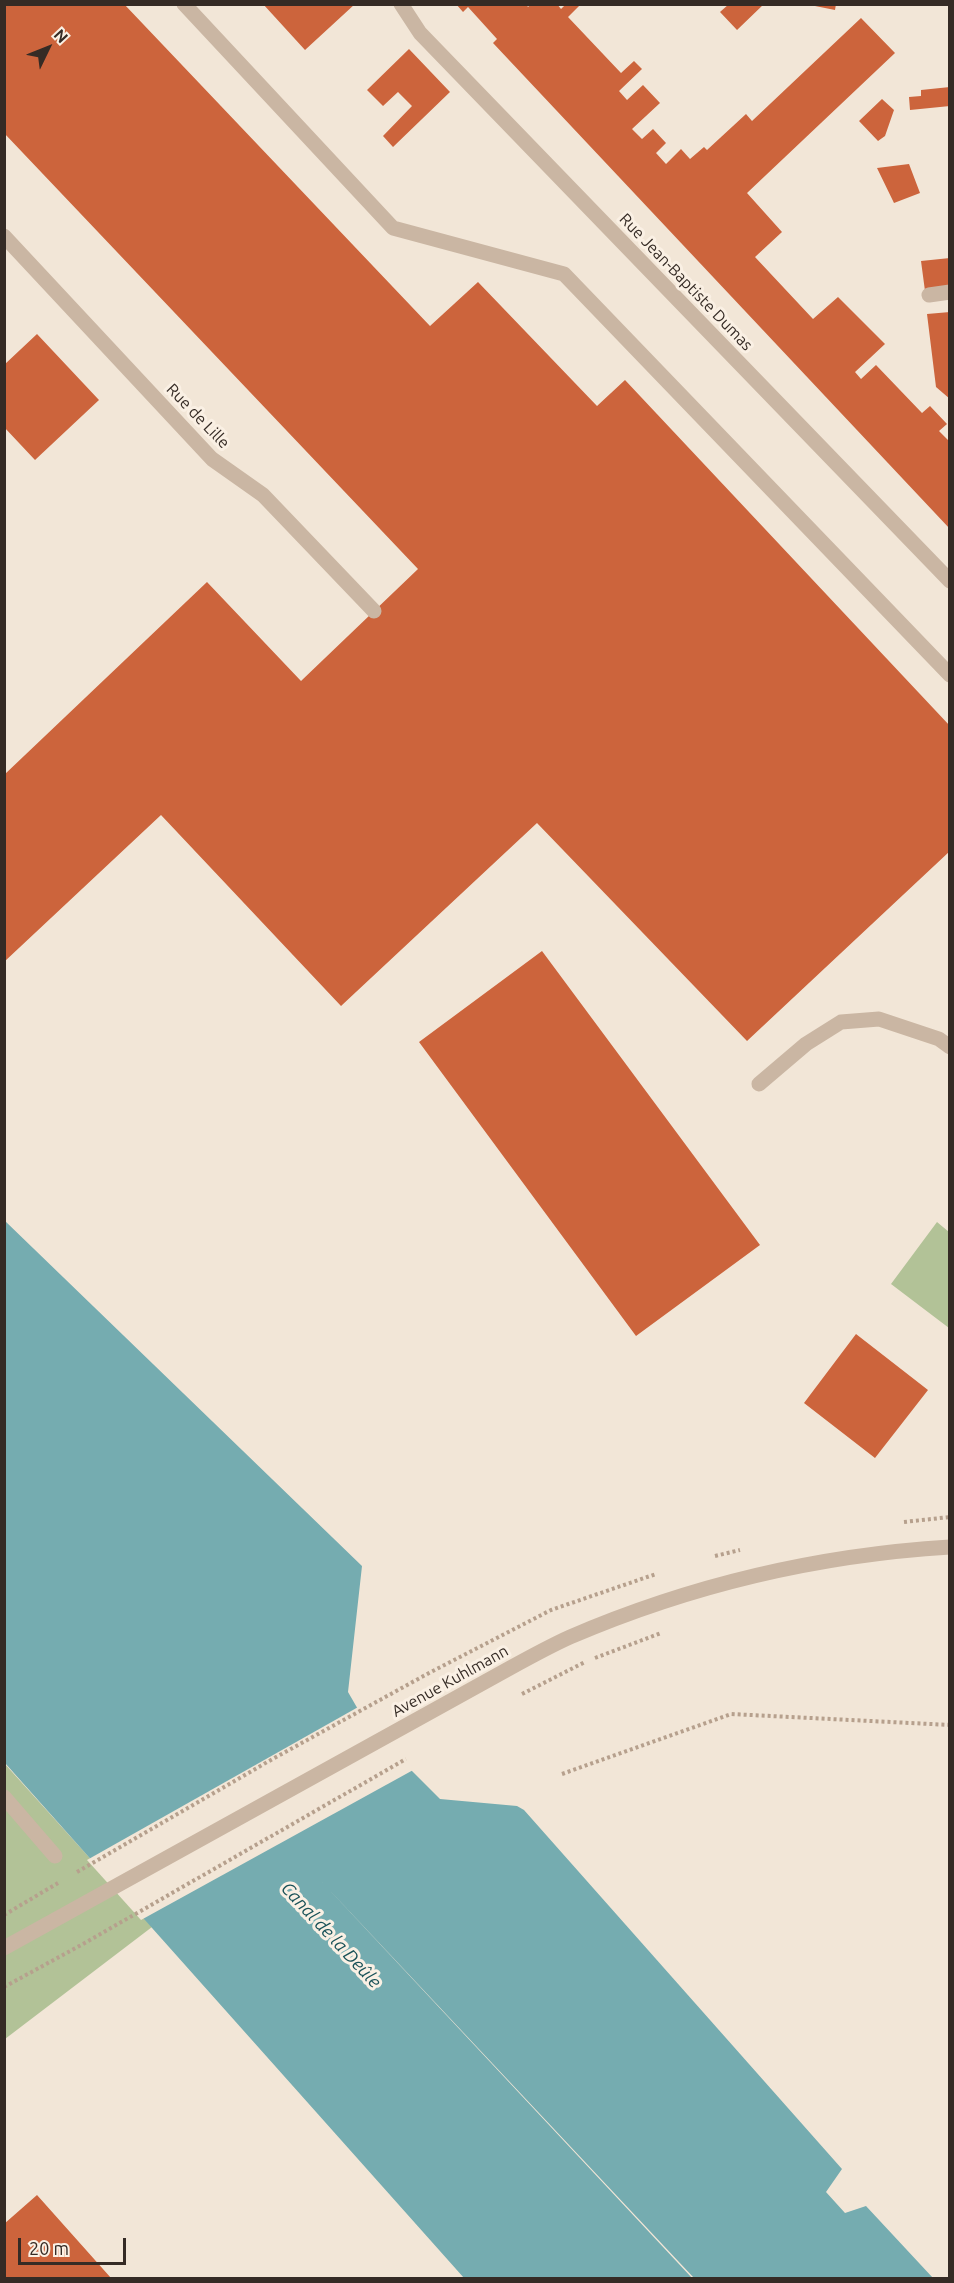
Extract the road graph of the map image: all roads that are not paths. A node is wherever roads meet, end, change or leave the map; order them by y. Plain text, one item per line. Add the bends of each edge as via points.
1 (184, 4) edge
2 (401, 4) edge
3 (4, 236) edge
4 (950, 292) edge
5 (929, 295) dead end
6 (950, 581) edge
7 (374, 611) dead end
8 (950, 675) edge
9 (950, 1047) edge
10 (759, 1084) dead end
11 (950, 1547) edge
12 (4, 1797) edge
13 (55, 1856) dead end
14 (4, 1948) edge

1 - 8 street via 393,228 564,274
2 - 6 street, Rue Jean-Baptiste Dumas via 420,33
3 - 7 street, Rue de Lille via 212,459 263,495
4 - 5 street
9 - 10 street via 939,1039 879,1019 841,1022 806,1044
11 - 14 street, Avenue Kuhlmann via 829,1560 758,1574 692,1592 569,1637
12 - 13 street

